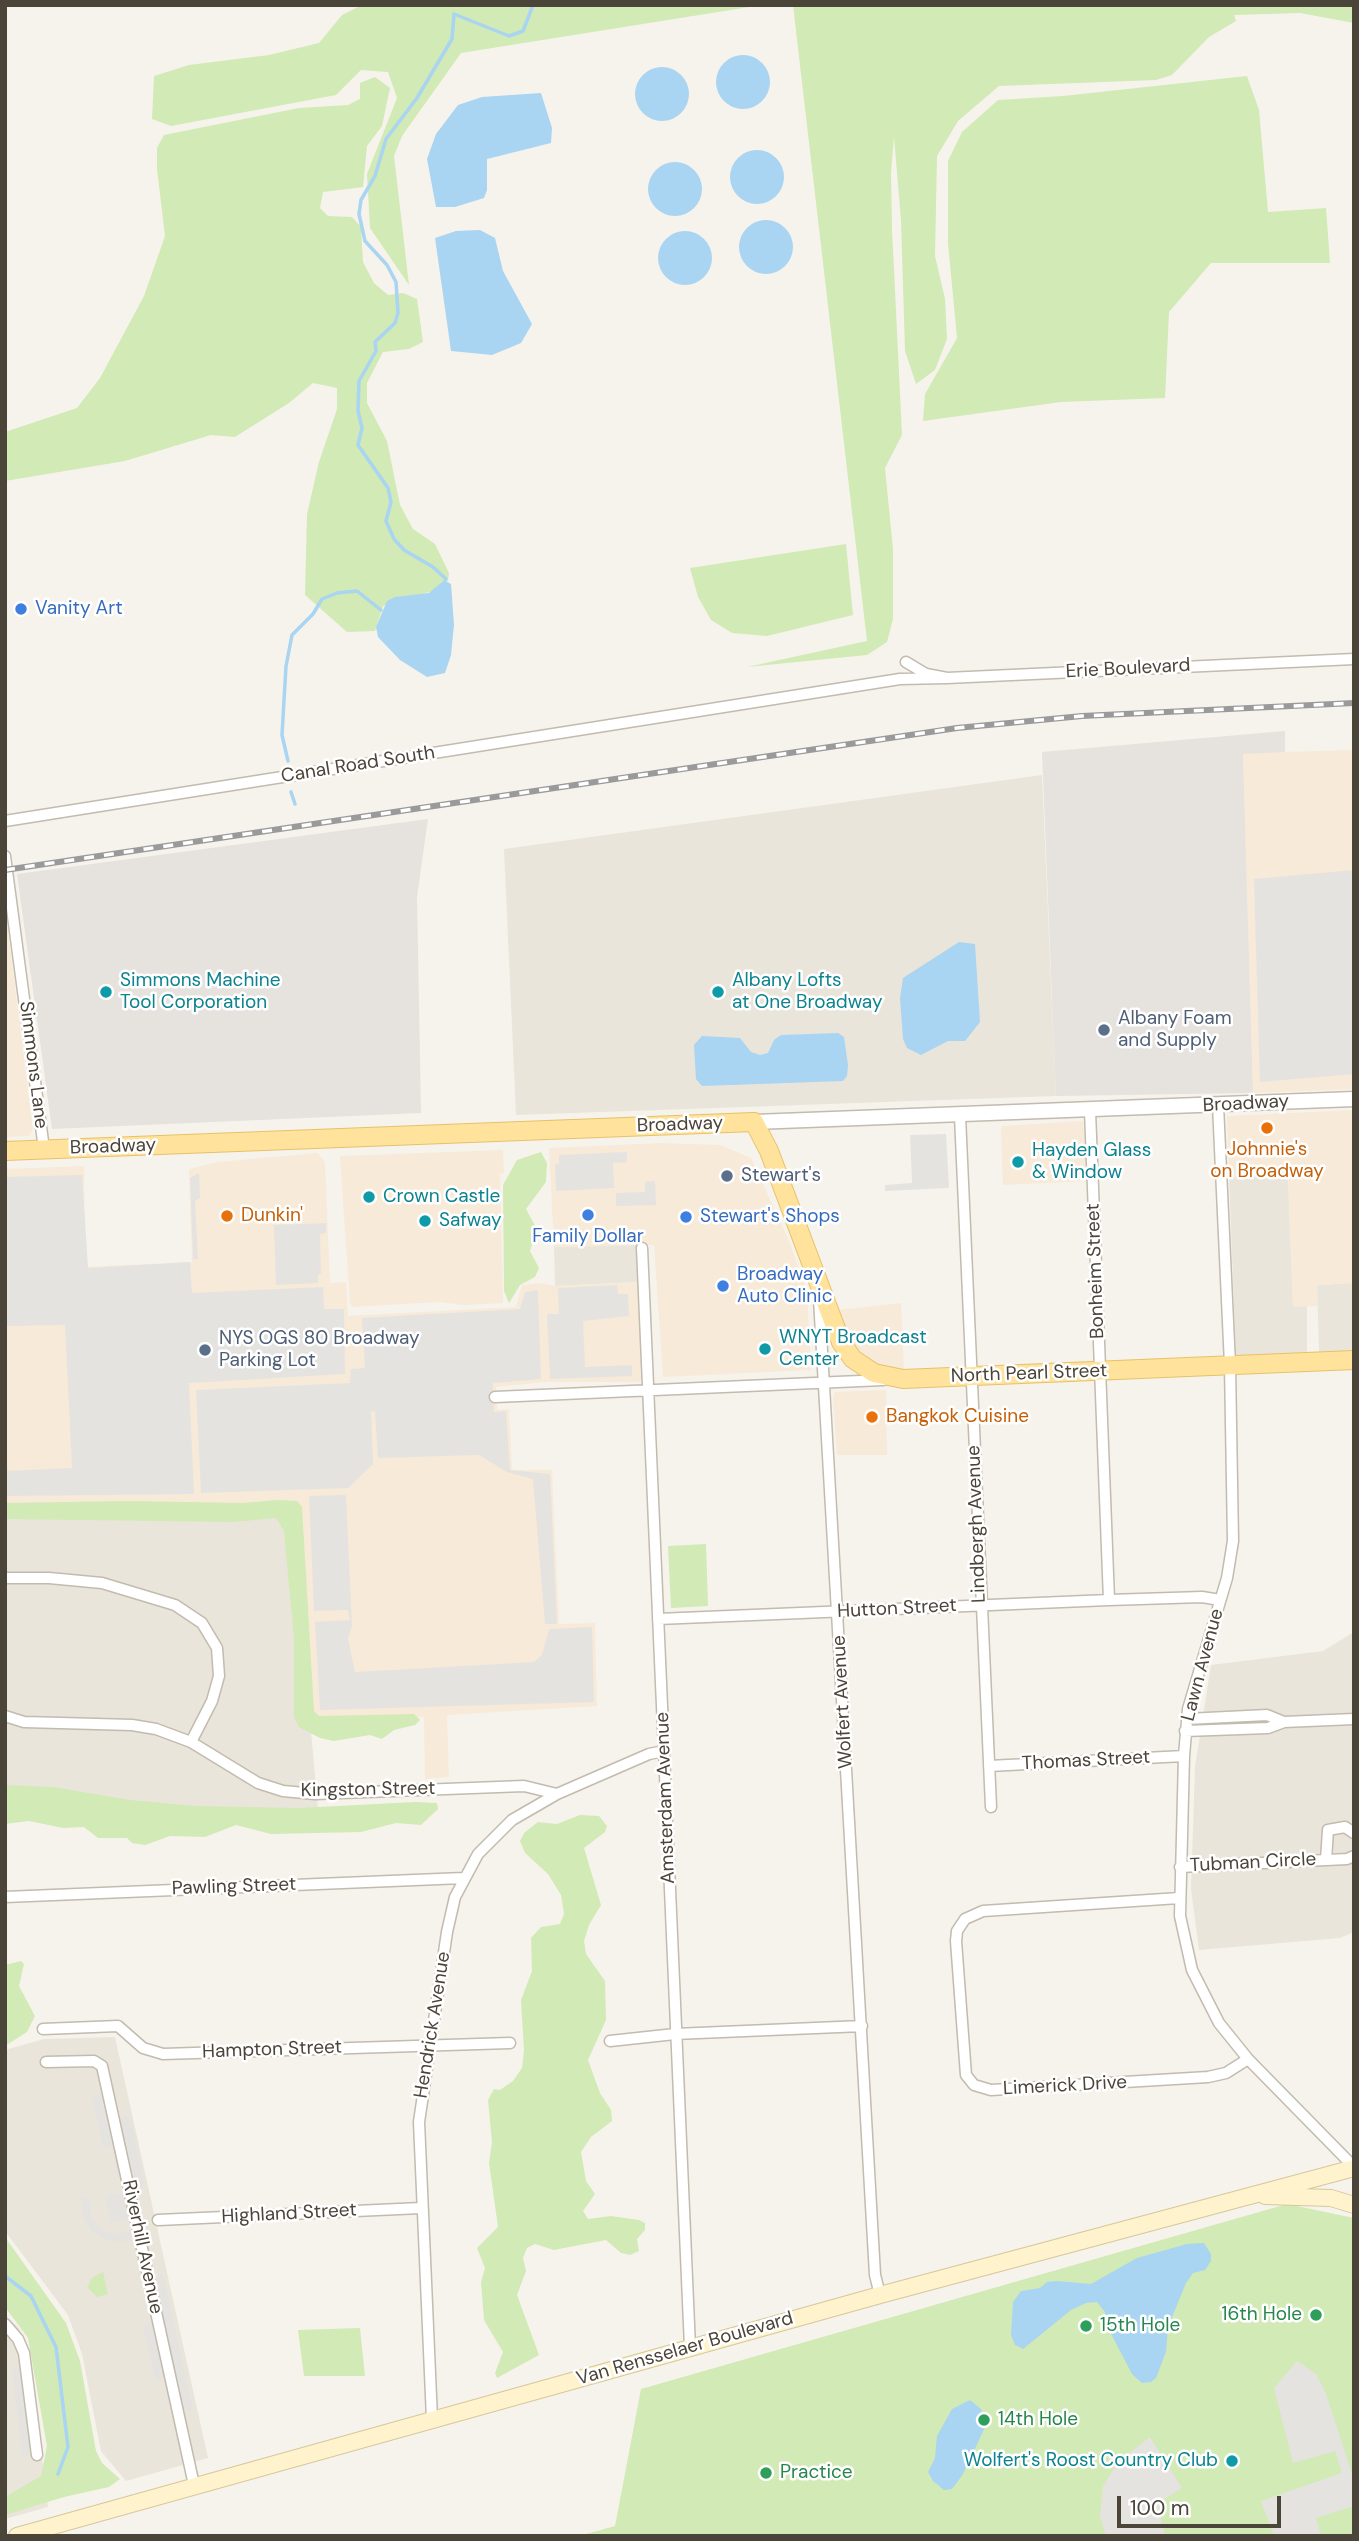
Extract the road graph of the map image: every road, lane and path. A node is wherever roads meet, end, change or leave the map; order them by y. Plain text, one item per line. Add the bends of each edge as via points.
1 (1354, 659) edge
2 (906, 662) dead end
3 (947, 678) junction
4 (5, 821) edge
5 (5, 856) edge
6 (1354, 1099) edge
7 (1219, 1105) junction
8 (1090, 1111) junction
9 (960, 1116) junction
10 (754, 1122) junction
11 (44, 1149) junction
12 (5, 1151) edge
13 (642, 1248) dead end
14 (818, 1282) junction
15 (1354, 1360) edge
16 (1230, 1365) junction
17 (1100, 1371) junction
18 (971, 1376) junction
19 (903, 1379) junction
20 (825, 1382) junction
21 (649, 1390) junction
22 (495, 1397) dead end
23 (5, 1578) edge
24 (1109, 1600) junction
25 (1220, 1600) junction
26 (981, 1605) junction
27 (838, 1612) junction
28 (658, 1619) junction
29 (5, 1716) edge
30 (1187, 1719) junction
31 (1354, 1719) edge
32 (1284, 1722) junction
33 (1185, 1731) junction
34 (191, 1742) junction
35 (664, 1751) junction
36 (1184, 1756) junction
37 (989, 1766) junction
38 (557, 1794) junction
39 (991, 1807) dead end
40 (1354, 1832) edge
41 (1354, 1856) edge
42 (1326, 1860) junction
43 (1180, 1867) junction
44 (463, 1878) junction
45 (5, 1897) edge
46 (1179, 1898) junction
47 (862, 2026) junction
48 (43, 2029) dead end
49 (675, 2034) junction
50 (610, 2040) dead end
51 (429, 2043) junction
52 (510, 2043) dead end
53 (1248, 2059) junction
54 (46, 2062) dead end
55 (1353, 2167) edge
56 (1249, 2196) junction
57 (1354, 2205) edge
58 (421, 2208) junction
59 (158, 2220) dead end
60 (880, 2295) junction
61 (5, 2324) edge
62 (690, 2347) junction
63 (432, 2419) junction
64 (37, 2455) dead end
65 (194, 2485) junction
66 (17, 2536) edge

1 - 3 street, Erie Boulevard
2 - 3 street, Erie Boulevard via 926,674
3 - 4 street, Canal Road South via 900,679
5 - 11 street, Simmons Lane
6 - 7 street, Broadway
7 - 8 street, Broadway
7 - 16 street, Lawn Avenue
8 - 9 street, Broadway
8 - 17 street, Bonheim Street
9 - 10 street, Broadway
9 - 18 street, Lindbergh Avenue
10 - 11 main road, Broadway
10 - 14 main road, Wolfert Avenue
11 - 12 main road, Broadway
13 - 21 street, Amsterdam Avenue
14 - 19 main road via 849,1355 874,1374
14 - 20 street, Wolfert Avenue
15 - 16 main road, North Pearl Street
16 - 17 main road, North Pearl Street
16 - 25 street, Lawn Avenue via 1233,1541
17 - 18 main road, North Pearl Street
17 - 24 street, Bonheim Street
18 - 19 main road, North Pearl Street
18 - 26 street, Lindbergh Avenue
19 - 20 street, North Pearl Street
20 - 21 street, North Pearl Street
20 - 27 street, Wolfert Avenue
21 - 22 street, North Pearl Street
21 - 28 street, Amsterdam Avenue
23 - 34 street via 102,1583 164,1601 197,1619 215,1642 220,1671 212,1701
24 - 25 street, Hutton Street
24 - 26 street, Hutton Street
25 - 30 street, Lawn Avenue
26 - 27 street, Hutton Street
26 - 37 street, Lindbergh Avenue
27 - 28 street, Hutton Street
27 - 47 street, Wolfert Avenue
28 - 35 street, Amsterdam Avenue
29 - 34 street, Kingston Street via 38,1723 132,1725
30 - 32 street via 1267,1715
30 - 33 street, Lawn Avenue
31 - 32 street
32 - 33 street via 1268,1728
33 - 36 street, Lawn Avenue
34 - 38 street, Kingston Street via 258,1783 283,1791 315,1794 524,1786
35 - 38 street, Hendrick Avenue
35 - 49 street, Amsterdam Avenue
36 - 37 street, Thomas Street
36 - 43 street, Lawn Avenue
37 - 39 street, Lindbergh Avenue
38 - 44 street, Hendrick Avenue via 504,1826
40 - 42 street, Tubman Circle via 1345,1827 1328,1830
41 - 42 street, Tubman Circle
42 - 43 street, Tubman Circle
43 - 46 street, Lawn Avenue
44 - 45 street, Pawling Street
44 - 51 street, Hendrick Avenue via 447,1932
46 - 53 street, Lawn Avenue via 1185,1945 1197,1983
46 - 53 street, Limerick Drive via 983,1911 965,1919 956,1941 966,2075 978,2088 991,2091 1208,2077 1226,2073
47 - 49 street
47 - 60 street, Wolfert Avenue via 875,2275
48 - 51 street, Hampton Street via 120,2026 143,2048 163,2054
49 - 50 street
49 - 62 street, Amsterdam Avenue
51 - 52 street, Hampton Street
51 - 58 street, Hendrick Avenue via 419,2123
53 - 55 street, Lawn Avenue
54 - 65 street, Riverhill Avenue via 96,2062 103,2068
55 - 56 main road, Van Rensselaer Boulevard
56 - 57 main road via 1331,2198
56 - 60 main road, Van Rensselaer Boulevard
58 - 59 street, Highland Street
58 - 63 street, Hendrick Avenue
60 - 62 main road, Van Rensselaer Boulevard
61 - 64 street via 24,2353
62 - 63 main road, Van Rensselaer Boulevard
63 - 65 main road, Van Rensselaer Boulevard
65 - 66 main road, Van Rensselaer Boulevard

